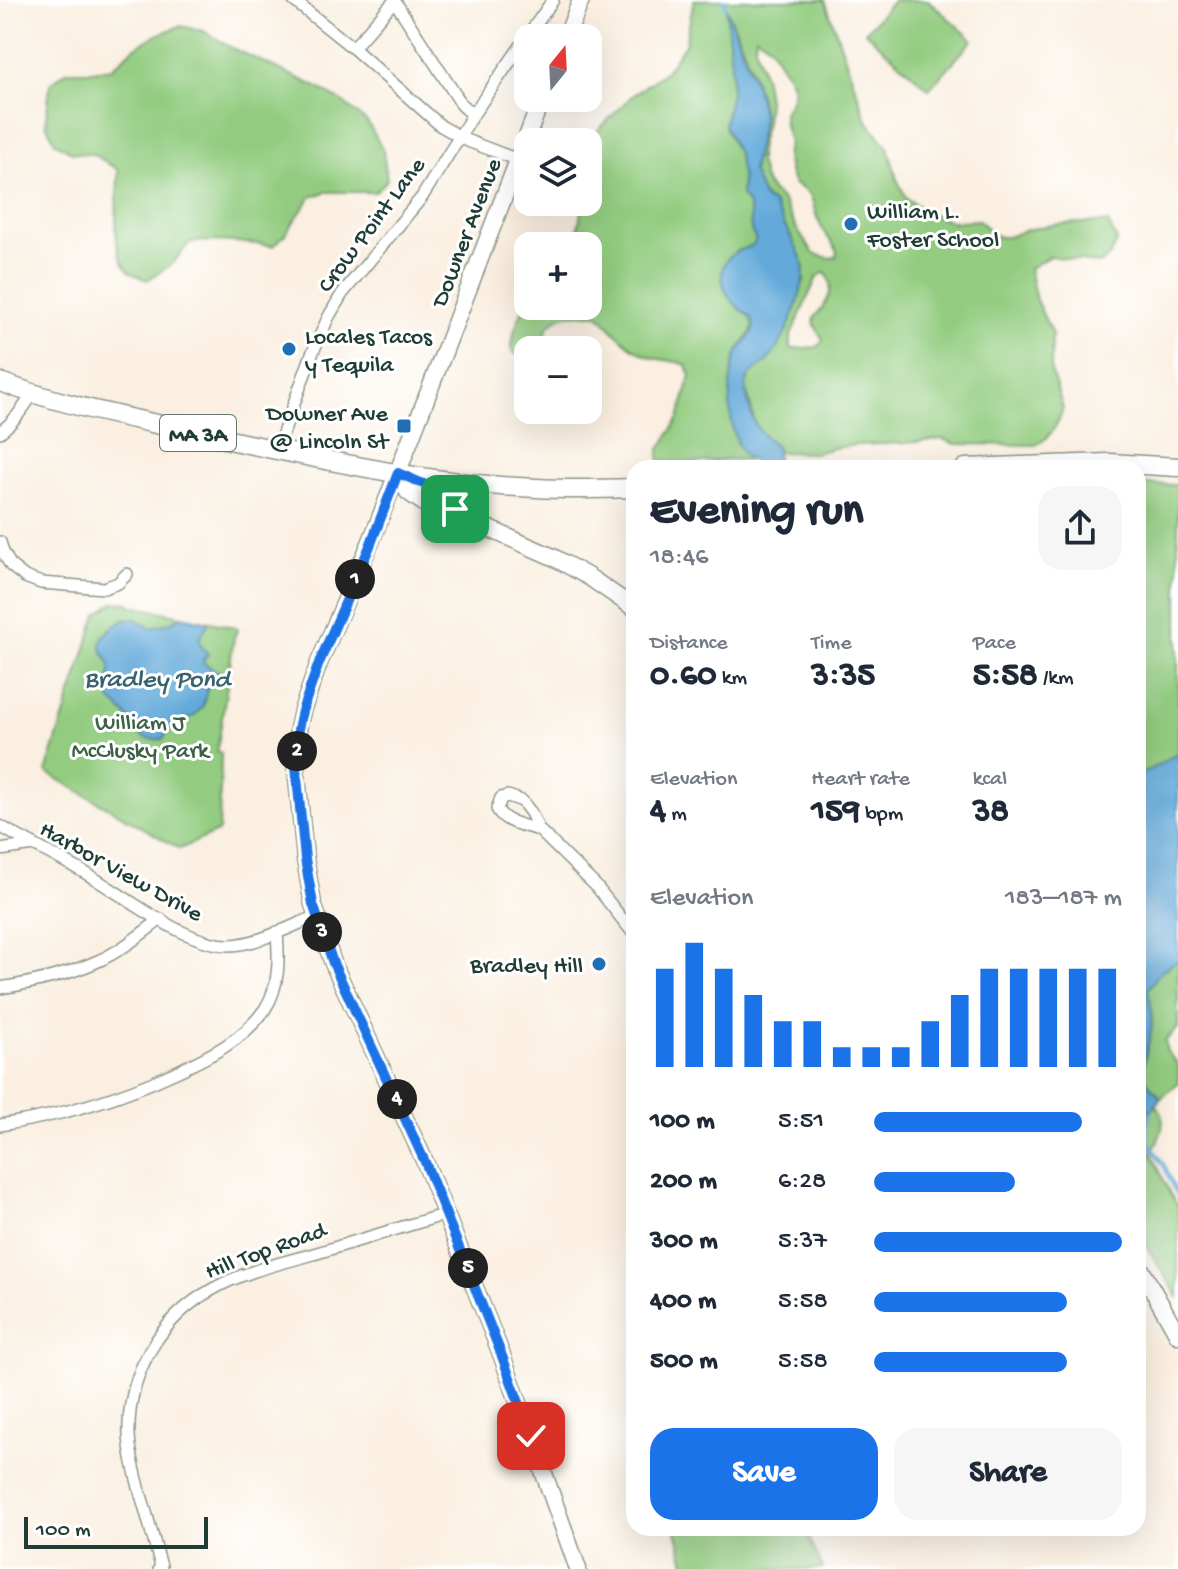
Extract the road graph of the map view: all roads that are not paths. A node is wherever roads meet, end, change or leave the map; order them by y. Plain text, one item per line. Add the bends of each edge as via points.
1 (293, 0) edge
2 (394, 0) edge
3 (553, 0) edge
4 (581, 0) edge
5 (572, 24) edge
6 (353, 48) junction
7 (473, 115) junction
8 (459, 137) junction
9 (514, 158) edge
10 (514, 170) edge
11 (0, 382) edge
12 (33, 393) junction
13 (0, 432) edge
14 (277, 450) junction
15 (1146, 465) edge
16 (1178, 467) edge
17 (398, 473) junction
18 (626, 488) edge
19 (0, 542) edge
20 (127, 574) dead end
21 (626, 602) edge
22 (0, 826) edge
23 (539, 830) dead end
24 (34, 845) junction
25 (0, 850) edge
26 (317, 916) junction
27 (161, 919) junction
28 (626, 924) edge
29 (277, 932) junction
30 (0, 988) edge
31 (0, 1125) edge
32 (446, 1214) junction
33 (1146, 1278) edge
34 (1178, 1335) edge
35 (163, 1568) edge
36 (578, 1569) edge

1 - 6 street
2 - 6 street
2 - 7 street
3 - 7 street, Crow Point Lane
4 - 5 street
6 - 8 street
7 - 8 street, Crow Point Lane
8 - 9 street
8 - 14 street, Crow Point Lane via 408,215 333,307
10 - 17 street, Downer Avenue
11 - 12 main road, MA 3A
12 - 13 street
12 - 14 main road, MA 3A
14 - 17 main road, MA 3A
15 - 16 main road
17 - 18 main road, MA 3A via 534,488
17 - 21 street via 408,492 428,506 553,557
17 - 26 street, Downer Avenue via 319,663 298,729 299,805
19 - 20 street via 11,566 41,583 104,588
22 - 24 street, Harbor View Drive
23 - 28 street
24 - 25 street
24 - 27 street, Harbor View Drive
26 - 29 street, Harbor View Drive
26 - 32 street, Downer Avenue
27 - 29 street, Harbor View Drive via 214,944 231,945
27 - 30 street via 98,961
29 - 31 street via 273,994 265,1010 228,1045 119,1096
32 - 35 street, Hill Top Road via 215,1287 193,1301 156,1340 134,1386 129,1435 131,1459
32 - 36 street, Downer Avenue
33 - 34 street

